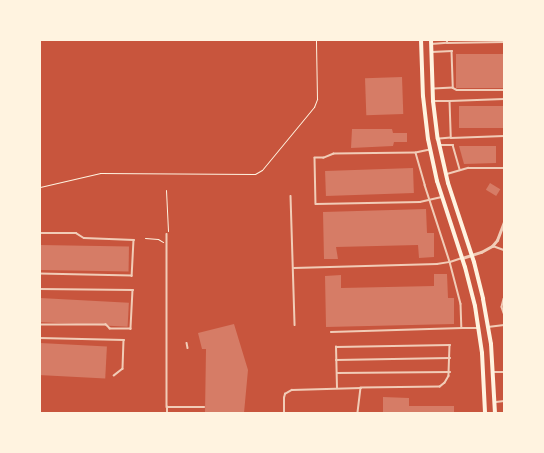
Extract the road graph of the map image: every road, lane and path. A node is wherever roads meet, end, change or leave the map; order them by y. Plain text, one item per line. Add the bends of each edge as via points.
1 (316, 40) edge
2 (325, 40) edge
3 (364, 40) edge
4 (422, 40) edge
5 (447, 40) edge
6 (431, 42) edge
7 (504, 42) edge
8 (447, 43) junction
9 (432, 52) junction
10 (453, 88) junction
11 (432, 89) junction
12 (504, 90) edge
13 (504, 99) edge
14 (433, 101) junction
15 (450, 101) junction
16 (504, 136) edge
17 (451, 138) junction
18 (438, 139) junction
19 (439, 146) junction
20 (430, 150) junction
21 (416, 153) junction
22 (504, 168) edge
23 (460, 170) junction
24 (445, 174) junction
25 (40, 187) edge
26 (166, 190) dead end
27 (291, 196) dead end
28 (442, 196) junction
29 (429, 201) junction
30 (504, 222) edge
31 (40, 232) edge
32 (167, 234) joint
33 (145, 238) dead end
34 (168, 245) junction
35 (492, 246) junction
36 (504, 250) edge
37 (472, 255) junction
38 (462, 258) junction
39 (450, 262) junction
40 (294, 268) junction
41 (40, 274) edge
42 (40, 289) edge
43 (504, 299) edge
44 (504, 313) edge
45 (504, 324) edge
46 (40, 325) edge
47 (296, 325) dead end
48 (488, 327) junction
49 (462, 328) junction
50 (478, 328) junction
51 (332, 332) dead end
52 (40, 338) edge
53 (187, 343) dead end
54 (188, 348) dead end
55 (450, 358) junction
56 (336, 360) junction
57 (450, 372) junction
58 (493, 372) junction
59 (504, 372) edge
60 (336, 373) junction
61 (114, 376) dead end
62 (337, 388) junction
63 (361, 388) junction
64 (504, 401) edge
65 (494, 402) junction
66 (167, 407) junction
67 (204, 407) dead end
68 (167, 413) edge
69 (284, 413) edge
70 (358, 413) edge
71 (485, 413) edge
72 (495, 413) edge

1 - 25 path via 317,99 314,107 262,170 255,174 100,173
2 - 3 lane
4 - 20 main road via 424,106
5 - 8 lane
6 - 8 lane
6 - 9 main road
7 - 8 lane
9 - 10 lane via 452,51
9 - 11 main road
10 - 11 lane
10 - 12 lane
11 - 14 main road
13 - 15 lane
14 - 15 lane
14 - 18 main road
15 - 17 lane
16 - 17 lane
17 - 18 lane
18 - 19 main road
19 - 23 lane via 453,145
19 - 24 main road
20 - 21 lane
20 - 28 main road
21 - 29 lane
21 - 29 lane via 334,154 315,158 316,204
22 - 23 lane
23 - 24 lane
24 - 37 main road
26 - 32 path
27 - 40 lane
28 - 29 lane
28 - 38 main road
29 - 39 lane
30 - 35 street
31 - 41 lane via 76,233 84,238 134,240 132,276
32 - 34 lane
33 - 34 path via 158,239
34 - 66 lane
35 - 36 lane
35 - 37 street
37 - 38 street
37 - 48 main road
38 - 39 lane
38 - 50 main road
39 - 40 lane
39 - 49 lane via 462,304
40 - 47 lane
42 - 46 lane via 133,290 131,330 110,329 106,326
43 - 44 lane
45 - 48 lane
48 - 58 main road
49 - 50 lane
49 - 51 lane
50 - 71 main road
52 - 61 lane via 124,340 123,369
53 - 54 lane
55 - 56 lane
55 - 56 lane via 450,344 336,347
55 - 57 lane
56 - 60 lane
57 - 60 lane
57 - 63 lane via 447,382 436,388
58 - 59 lane
58 - 65 main road
60 - 62 lane
62 - 63 lane
62 - 69 lane via 289,392 284,398
63 - 70 lane
64 - 65 lane
65 - 72 main road
66 - 67 lane
66 - 68 lane

